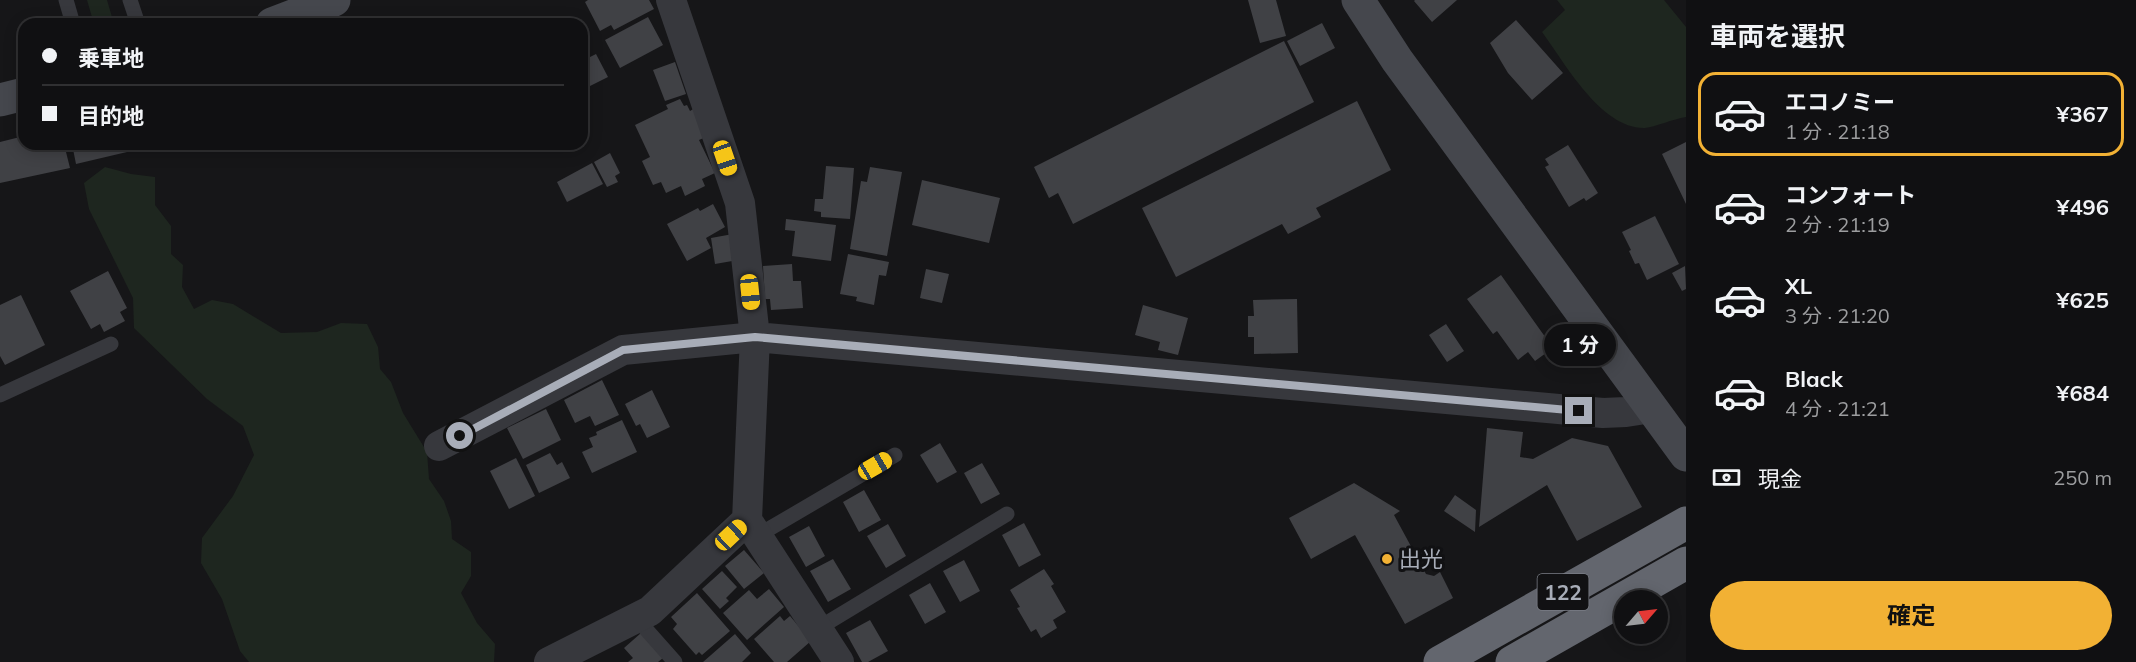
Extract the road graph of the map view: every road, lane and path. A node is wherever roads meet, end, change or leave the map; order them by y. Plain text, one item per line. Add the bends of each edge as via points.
1 (66, 0) edge
2 (130, 0) edge
3 (334, 0) edge
4 (671, 0) edge
5 (1358, 0) edge
6 (71, 18) edge
7 (136, 18) edge
8 (288, 18) edge
9 (18, 95) edge
10 (0, 99) edge
11 (755, 337) junction
12 (111, 344) dead end
13 (0, 395) edge
14 (1674, 430) edge
15 (439, 446) dead end
16 (895, 455) dead end
17 (1007, 514) dead end
18 (1686, 523) edge
19 (752, 528) junction
20 (1686, 563) edge
21 (636, 618) junction
22 (817, 629) junction
23 (549, 662) edge
24 (675, 662) edge
25 (839, 662) edge
26 (1440, 662) edge
27 (1512, 662) edge

1 - 6 lane
2 - 7 lane
3 - 8 street
4 - 11 street via 740,203
5 - 14 street via 1397,60
9 - 10 street
11 - 14 street via 1626,412
11 - 15 street via 623,350
11 - 19 street
12 - 13 lane
16 - 19 lane
17 - 22 lane
18 - 26 highway, 122
19 - 21 street via 650,611
19 - 22 street
20 - 27 highway, 122
21 - 23 street
21 - 24 lane
22 - 25 street

